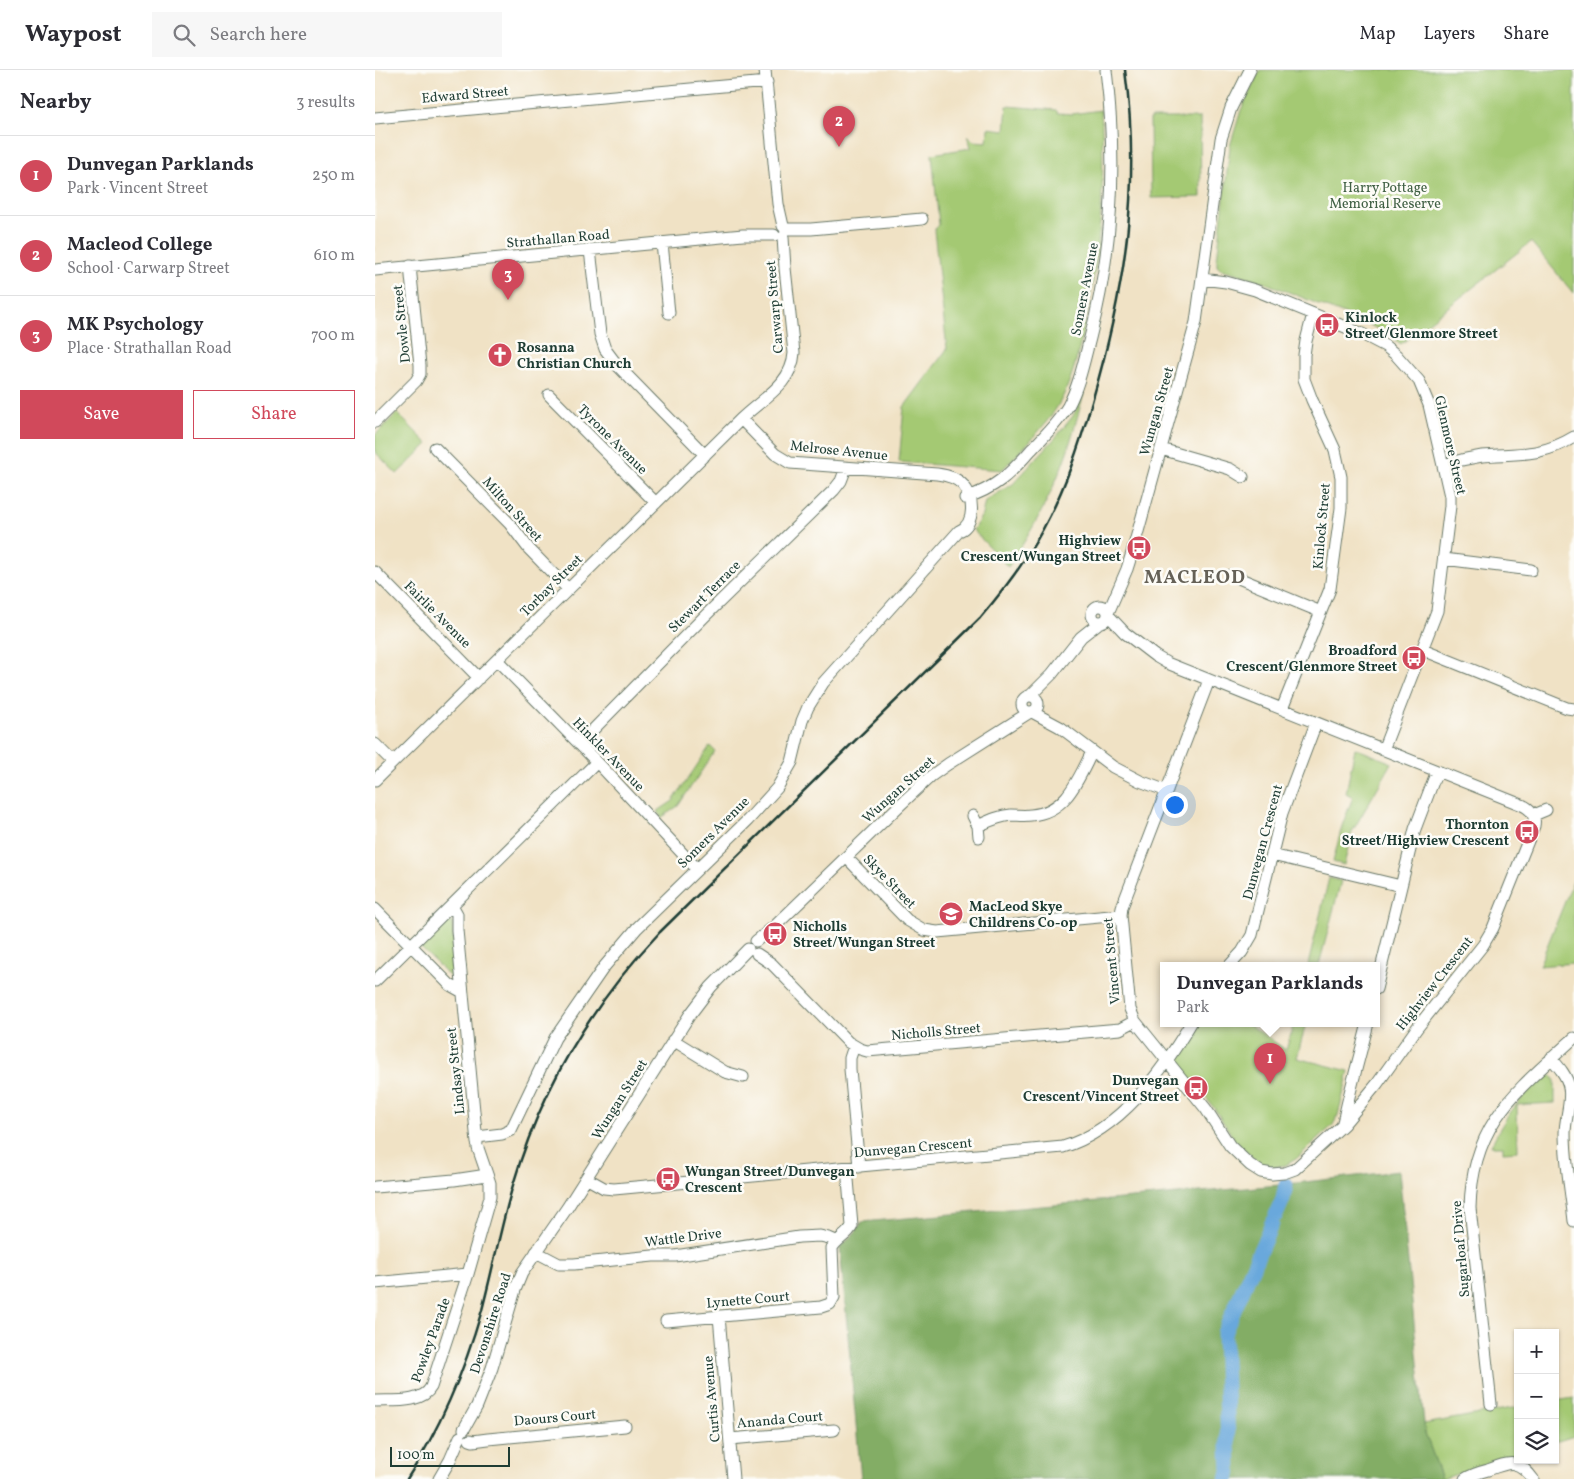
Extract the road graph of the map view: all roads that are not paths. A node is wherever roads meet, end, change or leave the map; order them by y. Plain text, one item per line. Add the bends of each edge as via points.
1 (1106, 70) edge
2 (1242, 70) edge
3 (1250, 70) edge
4 (766, 76) edge
5 (375, 118) edge
6 (922, 219) dead end
7 (780, 232) junction
8 (662, 243) junction
9 (1207, 244) junction
10 (590, 250) junction
11 (410, 266) junction
12 (375, 270) edge
13 (1203, 279) junction
14 (669, 313) dead end
15 (1313, 314) junction
16 (787, 371) joint
17 (549, 395) dead end
18 (745, 416) junction
19 (375, 422) edge
20 (1574, 437) edge
21 (435, 448) dead end
22 (1161, 449) junction
23 (705, 455) junction
24 (1443, 464) junction
25 (845, 468) junction
26 (1243, 477) dead end
27 (966, 494) junction
28 (656, 503) junction
29 (1444, 559) junction
30 (1531, 570) dead end
31 (375, 572) edge
32 (1231, 574) dead end
33 (568, 589) junction
34 (1321, 612) junction
35 (1102, 615) junction
36 (1423, 650) junction
37 (497, 660) junction
38 (479, 678) junction
39 (1209, 680) junction
40 (1032, 705) junction
41 (1282, 709) junction
42 (1574, 709) edge
43 (1317, 723) junction
44 (375, 744) edge
45 (579, 744) junction
46 (1383, 750) junction
47 (1092, 752) junction
48 (393, 762) junction
49 (597, 762) junction
50 (1437, 771) junction
51 (375, 780) edge
52 (1167, 791) junction
53 (1546, 810) dead end
54 (1534, 815) junction
55 (977, 826) dead end
56 (1272, 855) junction
57 (846, 857) junction
58 (697, 869) junction
59 (1401, 886) junction
60 (375, 908) edge
61 (449, 908) junction
62 (1121, 915) junction
63 (411, 945) junction
64 (756, 949) junction
65 (1233, 962) edge
66 (1380, 973) edge
67 (375, 981) edge
68 (462, 991) junction
69 (1135, 1021) junction
70 (1188, 1027) edge
71 (1367, 1027) edge
72 (1574, 1038) edge
73 (673, 1040) junction
74 (854, 1046) junction
75 (1551, 1058) junction
76 (1167, 1061) junction
77 (1357, 1070) junction
78 (743, 1078) dead end
79 (1368, 1094) junction
80 (1348, 1098) junction
81 (1360, 1104) junction
82 (1343, 1125) junction
83 (477, 1142) junction
84 (859, 1167) junction
85 (847, 1168) junction
86 (1267, 1173) joint
87 (484, 1175) junction
88 (586, 1178) junction
89 (375, 1187) edge
90 (1574, 1221) edge
91 (836, 1241) junction
92 (536, 1252) junction
93 (468, 1274) junction
94 (375, 1283) edge
95 (719, 1316) junction
96 (666, 1321) dead end
97 (375, 1401) edge
98 (1491, 1404) dead end
99 (625, 1426) dead end
100 (834, 1430) dead end
101 (468, 1436) junction
102 (730, 1439) junction
103 (439, 1479) edge
104 (733, 1479) edge
105 (1465, 1479) edge
106 (1533, 1479) edge

1 - 27 street, Somers Avenue via 1112,136 1106,264 1077,384 1056,423 1013,470 997,482
2 - 9 street, Wungan Street via 1215,137 1205,224
3 - 9 street, Wungan Street via 1231,108 1221,140
4 - 5 street, Edward Street
4 - 7 street, Carwarp Street
6 - 7 street, Strathallan Road
7 - 8 street, Strathallan Road
7 - 16 street, Carwarp Street
8 - 10 street, Strathallan Road
8 - 14 street
9 - 13 street, Wungan Street
10 - 11 street, Strathallan Road
10 - 23 street via 598,326 605,349
11 - 12 street, Strathallan Road
11 - 19 street, Dowle Street via 420,374
13 - 15 street, Glenmore Street via 1241,285
13 - 22 street, Wungan Street via 1196,322
15 - 24 street, Glenmore Street via 1375,340 1413,373 1429,405
15 - 34 street, Kinlock Street via 1305,348 1304,379 1335,450 1341,477 1332,577
16 - 18 street, Torbay Street
17 - 28 street, Tyrone Avenue
18 - 23 street, Torbay Street
18 - 25 street, Melrose Avenue via 775,454 784,460
20 - 24 street via 1533,454 1481,456
21 - 33 street, Milton Street
22 - 26 street via 1220,466
22 - 35 street, Wungan Street via 1129,561 1121,583
23 - 28 street, Torbay Street
24 - 29 street, Glenmore Street via 1450,506
25 - 27 street, Melrose Avenue via 937,474 950,477
25 - 45 street, Stewart Terrace via 834,490
27 - 58 street, Somers Avenue via 965,515 959,531 823,683 808,707 792,762 777,788
28 - 33 street, Torbay Street
29 - 30 street
29 - 36 street, Glenmore Street via 1437,611
31 - 38 street, Fairlie Avenue
32 - 34 street
33 - 37 street, Torbay Street
34 - 41 street, Kinlock Street
35 - 39 street via 1161,660
35 - 40 street, Wungan Street via 1052,674
36 - 42 street
36 - 46 street, Glenmore Street
37 - 38 street, Torbay Street
37 - 45 street, Hinkler Avenue
38 - 48 street, Torbay Street
39 - 41 street
39 - 52 street, Vincent Street
40 - 47 street
40 - 57 street, Wungan Street via 1007,728 931,776
41 - 43 street
43 - 46 street
43 - 56 street, Dunvegan Crescent via 1286,801
44 - 48 street
45 - 49 street, Hinkler Avenue
46 - 50 street
47 - 52 street via 1123,773
47 - 55 street via 1072,792 1056,807 1038,814 1003,816
48 - 51 street, Torbay Street
49 - 58 street, Hinkler Avenue
49 - 61 street
50 - 54 street via 1527,807
50 - 59 street via 1417,821
52 - 62 street, Vincent Street
53 - 54 street
54 - 79 street, Highview Crescent via 1534,826 1487,939
56 - 59 street
56 - 65 street, Dunvegan Crescent via 1252,934
57 - 62 street, Skye Street via 907,920 923,930 937,932
57 - 64 street, Wungan Street via 775,926
58 - 83 street, Somers Avenue via 632,933 591,984 555,1038 511,1130
59 - 66 street
60 - 63 street
61 - 63 street
61 - 68 street, Lindsay Street via 457,930
62 - 69 street, Vincent Street via 1130,1009
63 - 67 street
63 - 68 street via 454,988
64 - 73 street, Wungan Street via 732,966 698,1002
64 - 74 street, Nicholls Street
68 - 83 street, Lindsay Street
69 - 74 street, Nicholls Street via 1121,1029 881,1051 867,1051
69 - 76 street, Vincent Street
70 - 76 street, Dunvegan Crescent
71 - 77 street
72 - 75 street, Sugarloaf Drive
73 - 78 street via 725,1072
73 - 88 street, Wungan Street
74 - 84 street via 850,1069
75 - 90 street via 1564,1074 1569,1087 1565,1142
75 - 98 street, Sugarloaf Drive via 1516,1091 1497,1115 1479,1149 1473,1173 1471,1220
76 - 84 street, Dunvegan Crescent via 1127,1110 1071,1145
76 - 86 street, Vincent Street via 1230,1146 1250,1165
77 - 79 street via 1358,1085
77 - 80 street
79 - 81 street, Highview Crescent
80 - 81 street
80 - 82 street
81 - 82 street, Highview Crescent
82 - 86 street, Highview Crescent via 1295,1169
83 - 87 street, Lindsay Street
84 - 85 street, Dunvegan Crescent
85 - 88 street, Dunvegan Crescent via 614,1189 604,1188
85 - 91 street via 852,1226
87 - 89 street
87 - 93 street, Lindsay Street via 491,1191
88 - 92 street, Wungan Street
91 - 92 street, Wattle Drive via 820,1236 799,1237 675,1256 573,1264 559,1264
91 - 95 street, Lynette Court via 831,1252 834,1291 831,1302 821,1307
92 - 101 street, Devonshire Road via 515,1290 499,1348
93 - 94 street
93 - 97 street, Powley Parade via 429,1390 419,1397
95 - 96 street, Lynette Court
95 - 102 street, Curtis Avenue
99 - 101 street, Daours Court via 488,1438
100 - 102 street, Ananda Court
101 - 103 street, Devonshire Road
102 - 104 street, Curtis Avenue
105 - 106 street via 1512,1463 1525,1469

